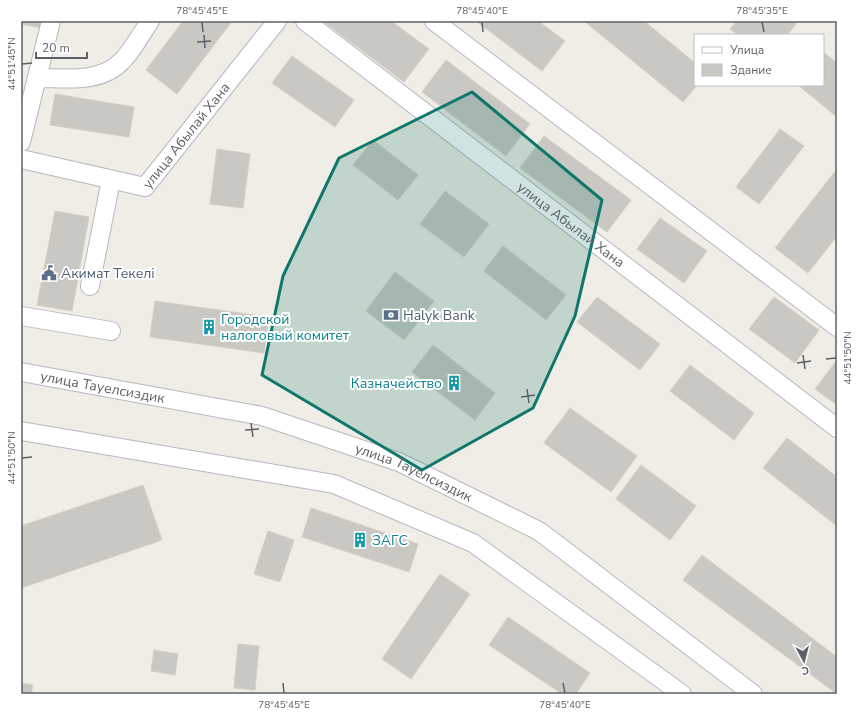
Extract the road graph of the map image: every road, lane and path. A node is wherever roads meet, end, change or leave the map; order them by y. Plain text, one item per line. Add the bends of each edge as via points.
1 (51, 21) edge
2 (150, 21) edge
3 (277, 21) edge
4 (305, 21) edge
5 (434, 21) edge
6 (37, 78) junction
7 (21, 142) edge
8 (21, 159) edge
9 (111, 180) junction
10 (90, 286) dead end
11 (21, 316) edge
12 (837, 327) edge
13 (111, 331) dead end
14 (21, 372) edge
15 (837, 428) edge
16 (21, 431) edge
17 (682, 694) edge
18 (753, 694) edge

1 - 6 street
2 - 6 street via 122,62 105,73 89,78
3 - 9 street, улица Абылай Хана via 145,188
4 - 15 street, улица Абылай Хана
5 - 12 street
6 - 7 street
8 - 9 street, улица Абылай Хана
9 - 10 street
11 - 13 street
14 - 18 street, улица Тауелсиздик via 262,416 399,462 538,531
16 - 17 street via 334,484 473,543

